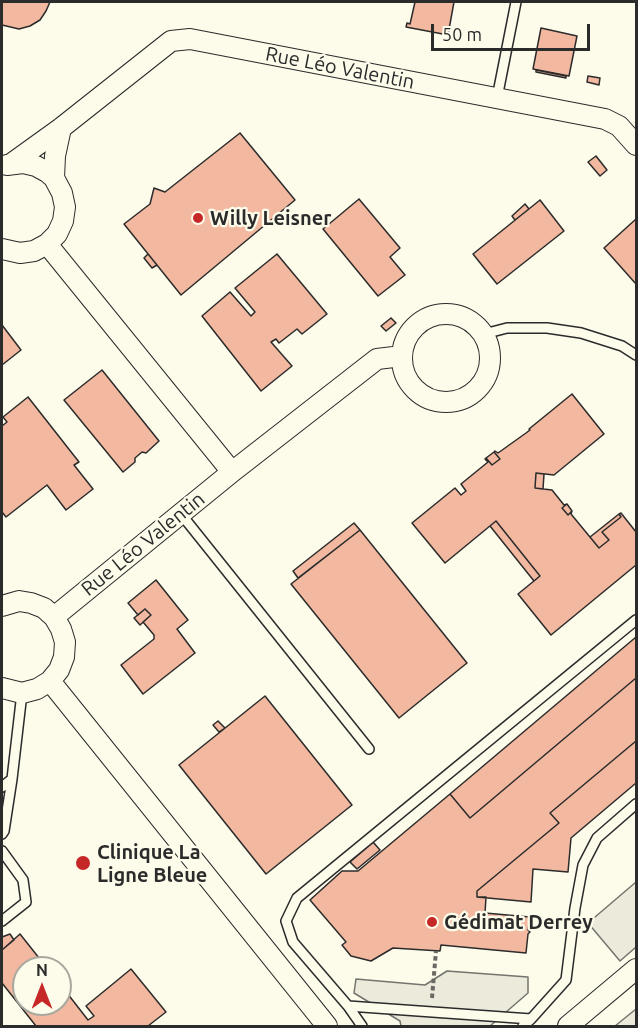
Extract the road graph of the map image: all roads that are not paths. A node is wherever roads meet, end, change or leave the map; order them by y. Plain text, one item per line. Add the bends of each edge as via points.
1 (516, 2) edge
2 (497, 98) junction
3 (61, 129) junction
4 (636, 145) edge
5 (6, 165) edge
6 (54, 178) junction
7 (47, 244) junction
8 (2, 249) edge
9 (484, 334) junction
10 (636, 355) edge
11 (402, 356) junction
12 (232, 472) junction
13 (181, 514) junction
14 (2, 606) edge
15 (54, 617) junction
16 (636, 620) edge
17 (50, 681) junction
18 (2, 688) edge
19 (22, 693) junction
20 (369, 749) dead end
21 (12, 779) junction
22 (2, 787) edge
23 (636, 804) edge
24 (2, 834) edge
25 (2, 851) edge
26 (2, 921) edge
27 (636, 969) edge
28 (348, 1006) junction
29 (531, 1019) junction
30 (579, 1023) edge
31 (327, 1026) edge
32 (362, 1026) edge
33 (523, 1026) edge

1 - 2 lane
2 - 3 street, Rue Léo Valentin via 190,39 171,41
2 - 4 street, Rue Léo Valentin via 605,119 619,126
3 - 5 street, Rue Léo Valentin
3 - 6 street
5 - 6 street, Rue Léo Valentin via 36,166
6 - 7 street via 65,207 57,234
7 - 8 street via 20,253
7 - 12 street
9 - 10 lane via 507,328 546,328 581,333 622,346
9 - 11 street via 462,317 435,315 412,330
9 - 11 street via 491,360 487,375 479,388 452,402 437,401 411,385
11 - 12 street, Rue Léo Valentin via 377,359
12 - 13 street, Rue Léo Valentin
13 - 15 street, Rue Léo Valentin
13 - 20 lane
14 - 15 street via 32,603
15 - 17 street via 65,650 59,670
16 - 28 lane via 297,898 286,921 293,942
17 - 19 street
17 - 31 street
18 - 19 street
19 - 21 lane
21 - 22 lane
21 - 24 lane
23 - 29 lane via 597,838 583,865 566,980
25 - 26 lane via 23,879 26,902
27 - 30 street
28 - 29 lane
28 - 32 lane
29 - 33 lane

